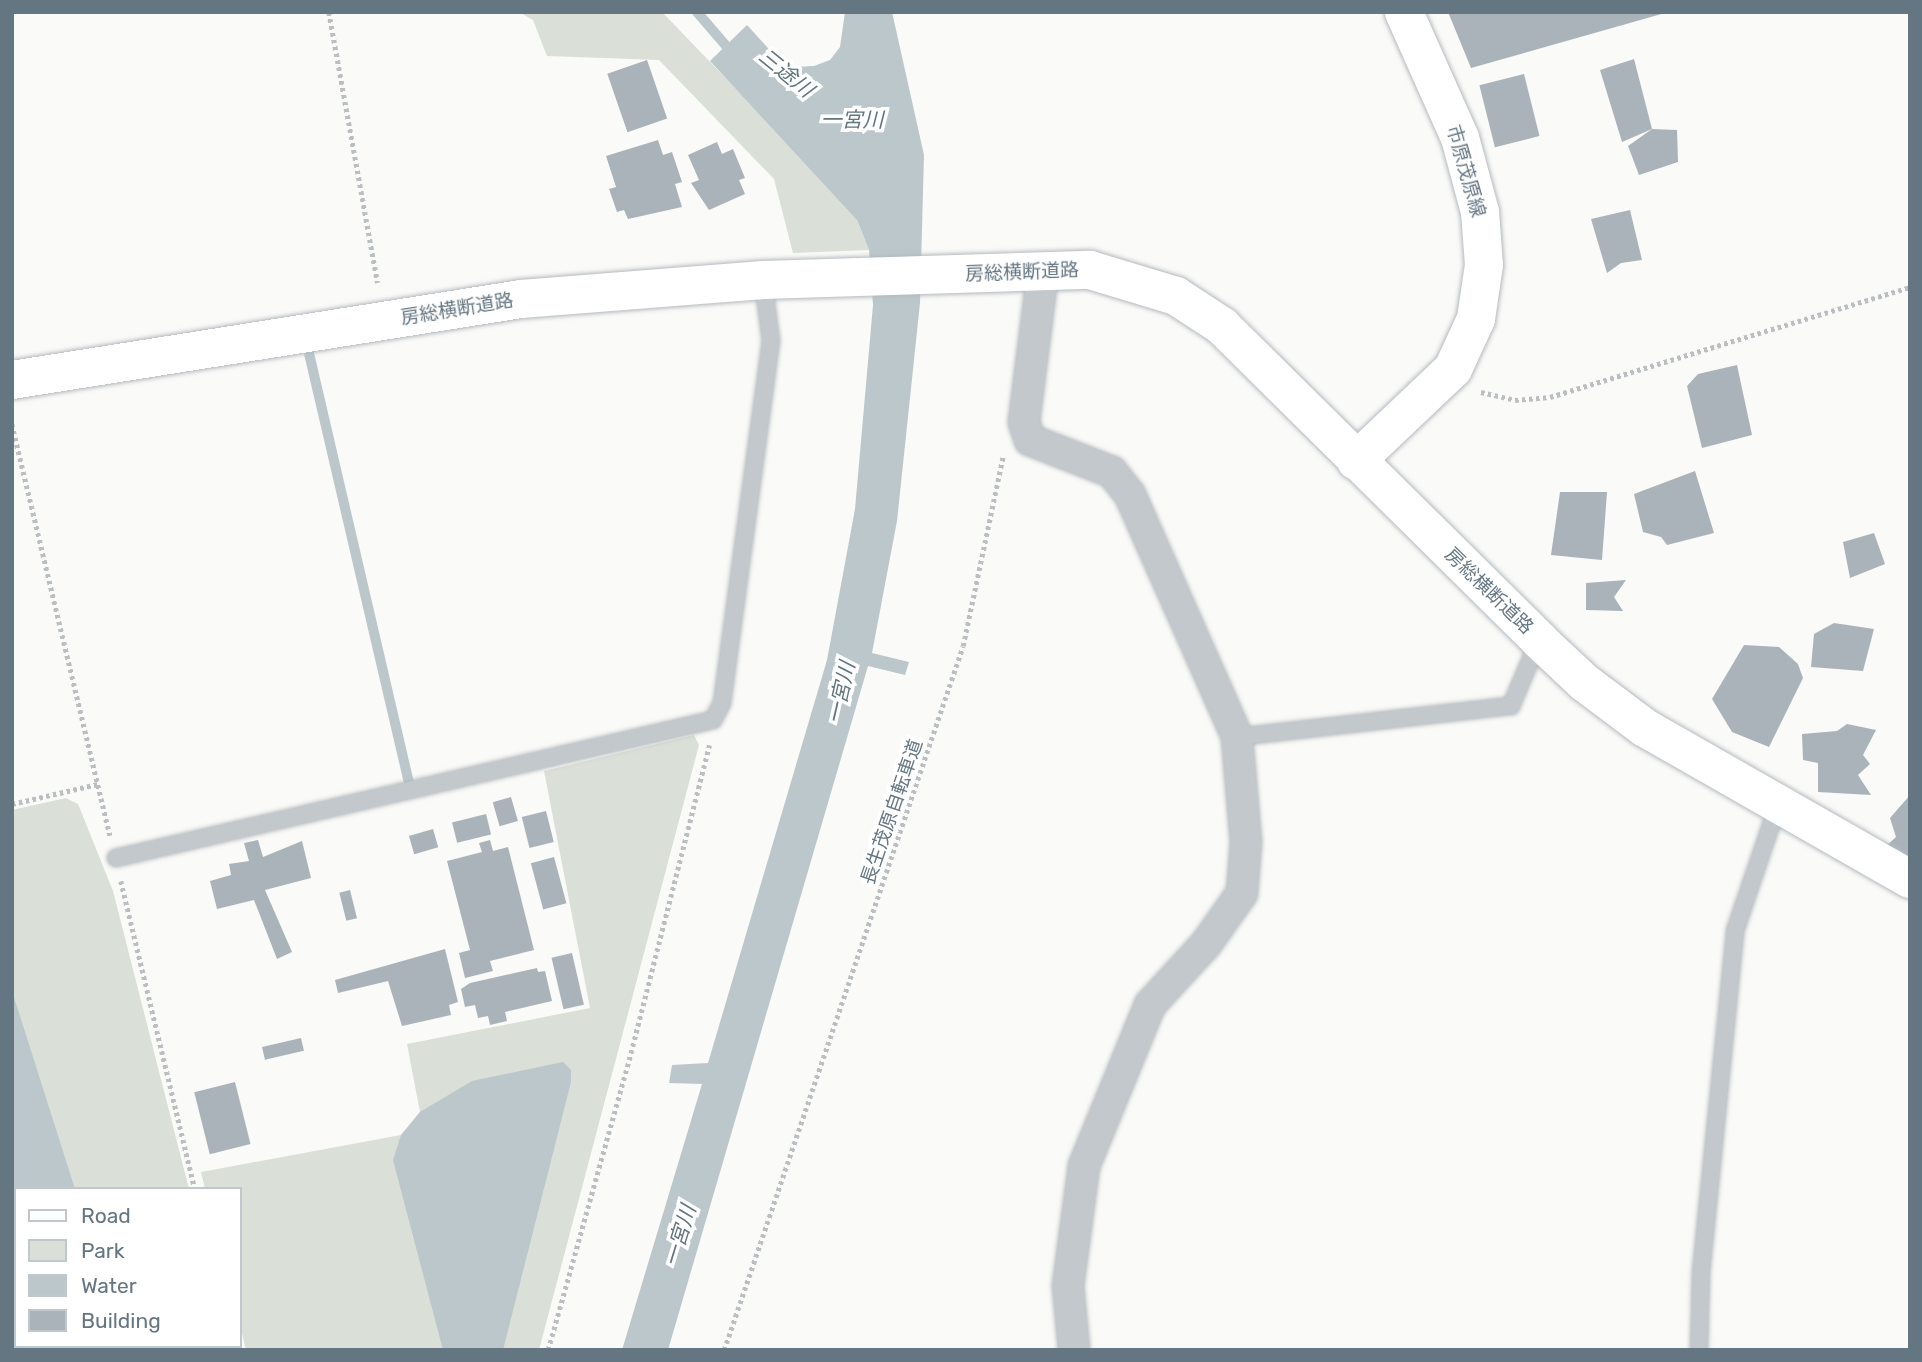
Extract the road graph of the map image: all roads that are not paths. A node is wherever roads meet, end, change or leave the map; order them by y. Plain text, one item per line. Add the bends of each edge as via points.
1 (1404, 12) edge
2 (1043, 271) junction
3 (763, 281) junction
4 (12, 380) edge
5 (1356, 461) junction
6 (1539, 640) junction
7 (1237, 737) junction
8 (1778, 805) junction
9 (116, 858) road end
10 (1910, 879) edge
11 (1074, 1350) edge
12 (1699, 1350) edge

1 - 5 main road, 市原茂原線 via 1460,138 1480,212 1485,265 1476,319 1453,369
2 - 3 main road, 房総横断道路
2 - 5 main road, 房総横断道路 via 1090,270 1176,296 1222,326
2 - 7 street via 1024,422 1030,440 1112,472 1130,495
3 - 4 main road, 房総横断道路 via 521,299
3 - 9 lane via 771,341 722,703 713,720
5 - 6 main road, 房総横断道路
6 - 7 lane via 1511,706
6 - 8 main road, 房総横断道路 via 1645,729
7 - 11 street via 1245,842 1242,893 1206,944 1150,1005 1084,1166 1069,1286
8 - 10 main road, 房総横断道路
8 - 12 lane via 1735,931 1701,1273

